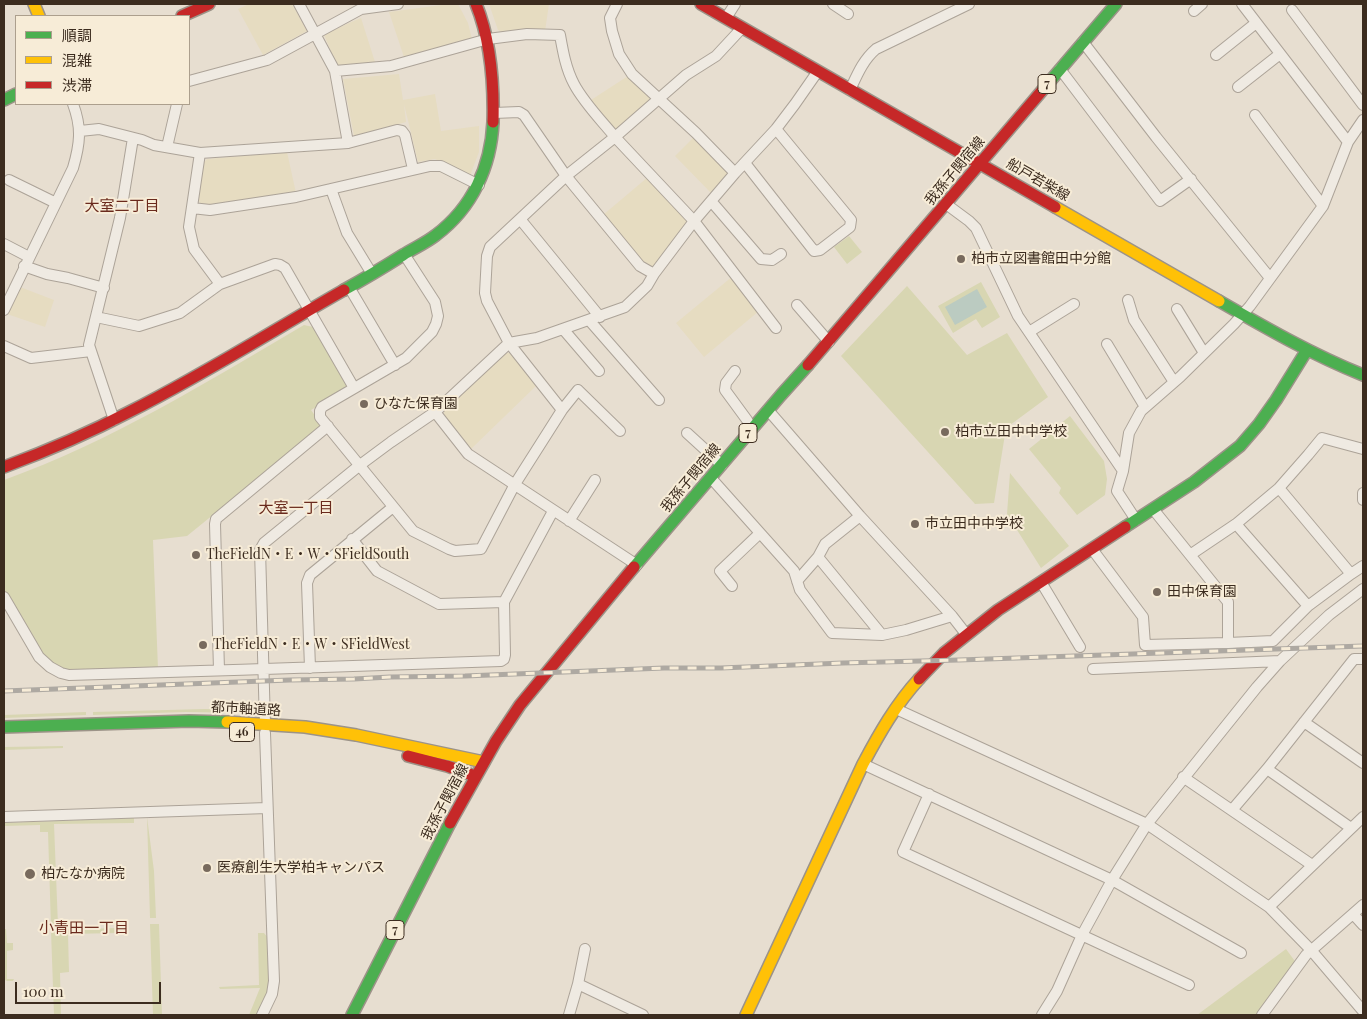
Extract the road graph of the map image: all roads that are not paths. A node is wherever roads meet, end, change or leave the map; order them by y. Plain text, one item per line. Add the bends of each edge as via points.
1 (209, 4) edge
2 (299, 4) edge
3 (398, 4) edge
4 (476, 4) edge
5 (617, 4) edge
6 (701, 4) edge
7 (735, 4) edge
8 (834, 4) edge
9 (969, 4) edge
10 (1116, 4) edge
11 (1202, 4) edge
12 (1242, 4) edge
13 (1292, 10) dead end
14 (1194, 11) dead end
15 (848, 14) dead end
16 (184, 15) edge
17 (726, 18) junction
18 (1256, 23) junction
19 (742, 28) junction
20 (315, 34) junction
21 (488, 39) junction
22 (1083, 42) junction
23 (1280, 54) junction
24 (1216, 55) dead end
25 (1060, 69) junction
26 (335, 71) junction
27 (818, 71) junction
28 (190, 81) edge
29 (1238, 87) dead end
30 (850, 90) junction
31 (659, 99) junction
32 (73, 105) edge
33 (177, 105) edge
34 (1363, 105) edge
35 (494, 113) junction
36 (1255, 115) dead end
37 (1363, 120) edge
38 (776, 129) junction
39 (80, 130) junction
40 (615, 137) junction
41 (133, 138) junction
42 (1348, 142) junction
43 (348, 143) junction
44 (167, 147) junction
45 (200, 154) junction
46 (745, 163) junction
47 (979, 164) junction
48 (413, 169) junction
49 (735, 173) junction
50 (566, 176) junction
51 (1190, 179) junction
52 (9, 180) dead end
53 (479, 185) junction
54 (332, 189) junction
55 (711, 201) junction
56 (56, 203) junction
57 (946, 204) junction
58 (1323, 206) junction
59 (192, 208) junction
60 (520, 219) junction
61 (694, 222) junction
62 (4, 244) edge
63 (404, 254) junction
64 (781, 254) dead end
65 (27, 262) junction
66 (372, 274) junction
67 (654, 274) junction
68 (1270, 278) junction
69 (220, 284) junction
70 (349, 287) junction
71 (104, 288) junction
72 (1128, 300) dead end
73 (1074, 304) dead end
74 (797, 305) dead end
75 (1177, 309) dead end
76 (4, 310) edge
77 (309, 311) junction
78 (1243, 315) junction
79 (96, 317) junction
80 (600, 317) junction
81 (589, 320) junction
82 (776, 328) dead end
83 (564, 329) junction
84 (1028, 332) junction
85 (829, 342) junction
86 (508, 343) junction
87 (1107, 344) dead end
88 (4, 346) edge
89 (1307, 350) junction
90 (91, 351) junction
91 (1204, 353) junction
92 (395, 365) junction
93 (599, 371) dead end
94 (735, 371) dead end
95 (1363, 375) edge
96 (1174, 382) junction
97 (354, 388) junction
98 (659, 400) dead end
99 (1146, 407) junction
100 (562, 410) junction
101 (768, 410) junction
102 (435, 412) junction
103 (114, 420) junction
104 (328, 426) junction
105 (752, 429) junction
106 (620, 430) dead end
107 (687, 433) dead end
108 (1363, 449) edge
109 (360, 465) junction
110 (722, 465) junction
111 (4, 467) edge
112 (1123, 471) junction
113 (711, 478) junction
114 (595, 480) dead end
115 (515, 484) junction
116 (1279, 488) junction
117 (1363, 493) edge
118 (1363, 500) edge
119 (393, 507) junction
120 (1153, 509) junction
121 (553, 511) junction
122 (860, 516) junction
123 (1136, 520) junction
124 (569, 521) junction
125 (1236, 524) junction
126 (760, 533) junction
127 (352, 539) junction
128 (1092, 549) junction
129 (1190, 555) junction
130 (818, 556) junction
131 (637, 565) junction
132 (1363, 566) edge
133 (1352, 574) junction
134 (797, 580) junction
135 (1041, 582) junction
136 (732, 586) dead end
137 (1363, 588) edge
138 (4, 597) edge
139 (504, 602) junction
140 (1308, 606) junction
141 (952, 616) junction
142 (882, 634) junction
143 (966, 634) junction
144 (1228, 642) junction
145 (1080, 647) dead end
146 (1363, 659) edge
147 (1280, 661) junction
148 (310, 668) junction
149 (264, 669) junction
150 (1094, 669) dead end
151 (219, 670) junction
152 (896, 709) junction
153 (1304, 722) junction
154 (4, 727) edge
155 (265, 728) junction
156 (4, 738) edge
157 (484, 762) junction
158 (1363, 763) edge
159 (863, 764) junction
160 (1267, 769) junction
161 (475, 776) junction
162 (1184, 777) junction
163 (929, 794) junction
164 (268, 808) junction
165 (1232, 810) junction
166 (4, 817) edge
167 (1363, 817) edge
168 (1147, 824) junction
169 (1351, 828) junction
170 (1312, 865) junction
171 (1112, 880) junction
172 (1363, 905) edge
173 (1269, 908) junction
174 (1353, 914) junction
175 (1363, 925) edge
176 (1082, 935) junction
177 (585, 949) dead end
178 (1311, 950) junction
179 (1241, 953) dead end
180 (578, 984) junction
181 (1190, 985) dead end
182 (1363, 1012) edge
183 (262, 1015) edge
184 (352, 1015) edge
185 (569, 1015) edge
186 (643, 1015) edge
187 (746, 1015) edge
188 (1042, 1015) edge
189 (1262, 1015) edge

1 - 16 street
2 - 20 street
3 - 20 street via 361,9
4 - 21 street
5 - 31 street via 610,18 619,54 632,74
6 - 17 street, 船戸若柴線
7 - 17 street
8 - 15 street
9 - 30 street via 876,49 864,62
10 - 22 street, 我孫子関宿線 / 7
11 - 14 street
12 - 18 street
13 - 34 street
17 - 19 street, 船戸若柴線
18 - 23 street
18 - 24 street
19 - 27 street, 船戸若柴線
19 - 31 street via 716,56 686,75
20 - 26 street
20 - 28 street via 267,60
21 - 26 street via 391,66
21 - 35 street
21 - 40 street via 527,34 560,35 574,84
22 - 25 street, 我孫子関宿線 / 7
22 - 51 street
23 - 29 street
23 - 42 street
25 - 47 street, 我孫子関宿線 / 7
25 - 51 street via 1160,201
26 - 43 street
27 - 30 street, 船戸若柴線
27 - 38 street
30 - 47 street, 船戸若柴線
31 - 40 street
31 - 49 street
32 - 39 street
33 - 44 street
35 - 50 street via 519,112 524,115
35 - 53 street via 492,145
36 - 58 street
37 - 42 street
38 - 46 street
38 - 46 street via 851,220 850,228 814,251
39 - 41 street via 98,130
39 - 56 street via 73,168
40 - 50 street
40 - 61 street
41 - 44 street
41 - 71 street
42 - 58 street
43 - 45 street
43 - 48 street via 402,131
44 - 45 street
45 - 59 street
46 - 49 street
47 - 57 street, 我孫子関宿線 / 7
47 - 78 street, 船戸若柴線
48 - 53 street via 440,166
48 - 54 street
49 - 55 street
50 - 60 street
50 - 67 street via 640,266
51 - 68 street
52 - 56 street
53 - 63 street via 446,228
54 - 59 street via 210,210
54 - 66 street via 347,233
55 - 61 street
55 - 64 street via 762,259 772,260
56 - 65 street
57 - 84 street via 976,228
57 - 85 street, 我孫子関宿線 / 7
58 - 68 street
59 - 69 street via 189,227 194,249
60 - 80 street
60 - 86 street via 490,247 487,256 485,293
61 - 67 street
61 - 82 street
62 - 65 street
63 - 66 street
63 - 92 street via 434,302 438,316 432,332
65 - 71 street via 46,274
65 - 76 street
66 - 70 street
67 - 80 street via 647,286 625,307
68 - 78 street
69 - 77 street via 280,265 285,268
69 - 79 street via 180,313 139,326
70 - 77 street
70 - 92 street
71 - 79 street
72 - 96 street via 1134,320
73 - 84 street
74 - 85 street
75 - 91 street
77 - 97 street
77 - 103 street via 177,388
78 - 89 street, 船戸若柴線
78 - 91 street
79 - 90 street via 89,345
80 - 81 street
81 - 83 street
81 - 98 street
83 - 86 street
83 - 93 street
84 - 112 street
85 - 101 street, 我孫子関宿線 / 7
86 - 100 street
86 - 102 street
87 - 99 street
88 - 90 street via 31,358
89 - 95 street, 船戸若柴線
89 - 120 street via 1262,422 1239,446
90 - 103 street
91 - 96 street
92 - 97 street
94 - 105 street via 725,390
96 - 99 street
97 - 104 street via 322,407 320,417
99 - 112 street via 1129,432
100 - 106 street via 578,390
100 - 115 street
101 - 105 street, 我孫子関宿線 / 7
101 - 122 street
102 - 109 street
102 - 115 street via 468,454
103 - 111 street
104 - 109 street
104 - 151 street via 216,519
105 - 110 street, 我孫子関宿線 / 7
107 - 110 street
108 - 116 street via 1322,438
109 - 119 street
109 - 149 street via 264,543 260,550
110 - 113 street, 我孫子関宿線 / 7
112 - 123 street via 1118,491
113 - 126 street
113 - 131 street, 我孫子関宿線 / 7
114 - 124 street
115 - 119 street via 481,549 449,549 413,531
115 - 121 street
116 - 125 street
116 - 133 street
117 - 118 street
119 - 127 street
120 - 123 street
120 - 129 street
121 - 124 street
121 - 139 street
122 - 130 street via 825,544
122 - 141 street
123 - 128 street
124 - 131 street
125 - 129 street
125 - 140 street
126 - 134 street via 794,571
126 - 136 street via 720,571
127 - 139 street via 377,571 439,604
127 - 148 street via 308,579
128 - 135 street
128 - 144 street via 1143,617 1146,644
129 - 144 street via 1228,602
130 - 134 street
130 - 142 street
131 - 157 street, 我孫子関宿線 / 7 via 520,705
132 - 133 street
133 - 140 street
134 - 142 street via 800,590 832,633
135 - 143 street
135 - 145 street
137 - 147 street
138 - 151 street via 39,657 60,673
139 - 148 street via 505,655 501,661
140 - 144 street via 1272,641
141 - 142 street
141 - 143 street
143 - 152 street via 924,674
146 - 153 street via 1354,659
147 - 150 street
147 - 162 street
148 - 149 street
149 - 151 street
149 - 155 street
152 - 159 street
152 - 168 street
153 - 158 street
153 - 160 street
154 - 155 street, 都市軸道路 / 46 via 189,721
155 - 156 street, 都市軸道路 / 46
155 - 157 street, 都市軸道路 / 46 via 341,732
155 - 161 street, 都市軸道路 / 46 via 379,750
155 - 164 street
157 - 161 street, 我孫子関宿線 / 7
159 - 163 street
159 - 187 street
160 - 165 street
160 - 169 street
161 - 184 street, 我孫子関宿線 / 7
162 - 165 street
162 - 168 street
163 - 171 street
163 - 176 street via 903,852
164 - 166 street
164 - 183 street via 274,981
165 - 170 street
167 - 169 street
168 - 171 street
168 - 173 street
169 - 170 street
170 - 173 street
171 - 176 street
171 - 179 street
172 - 174 street
173 - 178 street
174 - 175 street
174 - 178 street
176 - 181 street
176 - 188 street via 1057,991
177 - 180 street
178 - 182 street
178 - 189 street
180 - 185 street
180 - 186 street

